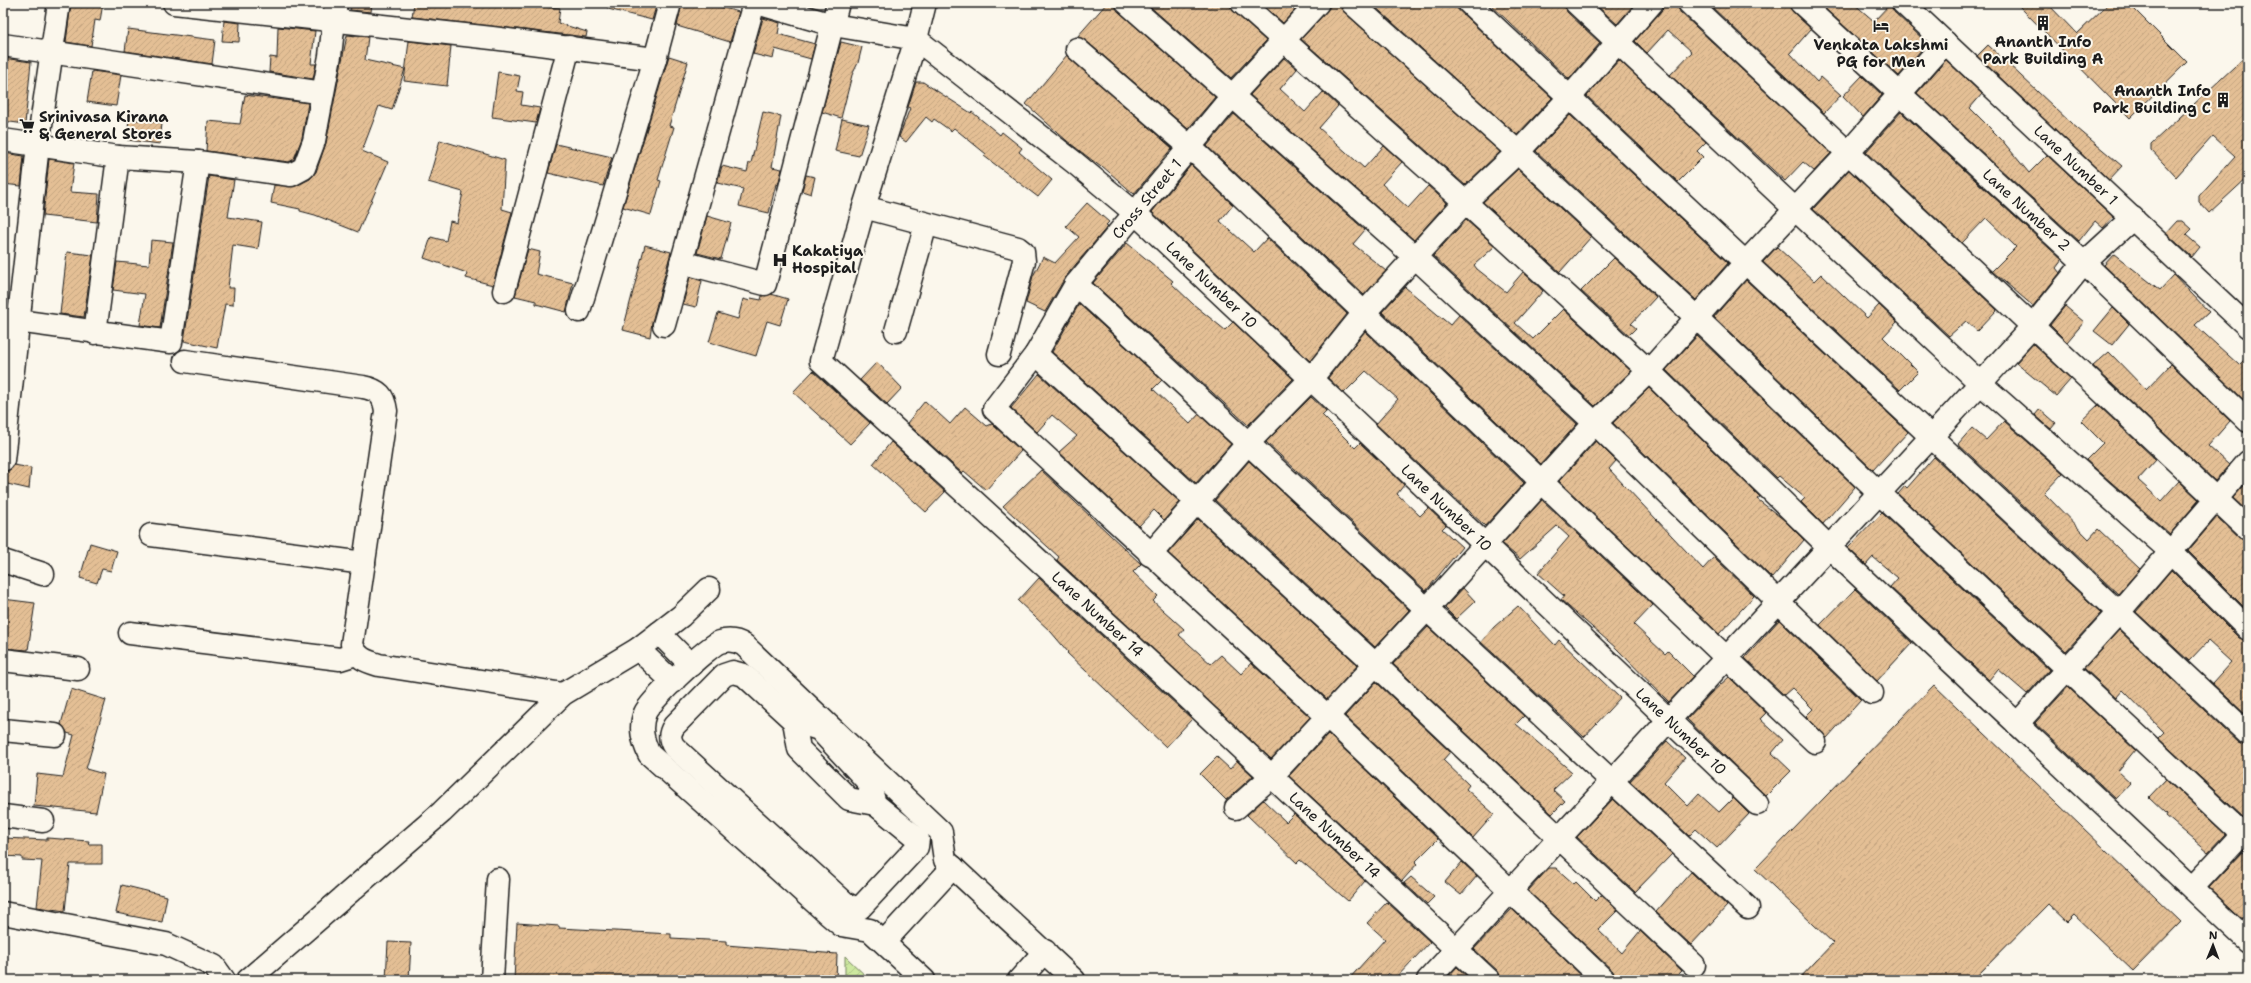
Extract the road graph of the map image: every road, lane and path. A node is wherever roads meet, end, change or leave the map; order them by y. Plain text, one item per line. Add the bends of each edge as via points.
1 (59, 3) edge
2 (174, 3) edge
3 (670, 3) edge
4 (756, 3) edge
5 (838, 3) edge
6 (925, 3) edge
7 (1127, 3) edge
8 (1242, 3) edge
9 (1318, 3) edge
10 (1352, 3) edge
11 (1469, 3) edge
12 (1576, 3) edge
13 (1652, 3) edge
14 (1689, 3) edge
15 (1801, 3) edge
16 (1903, 3) edge
17 (336, 12) edge
18 (833, 25) junction
19 (916, 39) junction
20 (1284, 40) junction
21 (1617, 42) junction
22 (1946, 42) junction
23 (3, 45) edge
24 (569, 47) junction
25 (1077, 50) dead end
26 (52, 51) junction
27 (655, 59) junction
28 (323, 93) junction
29 (1898, 94) junction
30 (1233, 95) junction
31 (1569, 98) junction
32 (3, 140) edge
33 (38, 145) junction
34 (1190, 147) junction
35 (1518, 152) junction
36 (1848, 153) junction
37 (118, 156) junction
38 (198, 162) junction
39 (1466, 202) junction
40 (864, 207) junction
41 (1795, 209) junction
42 (1135, 213) junction
43 (2133, 218) junction
44 (926, 224) junction
45 (1416, 258) junction
46 (681, 262) junction
47 (1745, 263) junction
48 (2084, 263) junction
49 (1076, 284) junction
50 (504, 291) dead end
51 (579, 312) dead end
52 (1364, 313) junction
53 (1696, 318) junction
54 (11, 321) edge
55 (664, 325) dead end
56 (2032, 327) junction
57 (2248, 327) edge
58 (896, 331) dead end
59 (95, 333) junction
60 (999, 354) dead end
61 (1036, 354) junction
62 (185, 361) dead end
63 (1649, 371) junction
64 (1311, 379) junction
65 (1980, 383) junction
66 (2248, 421) edge
67 (1595, 423) junction
68 (1931, 437) junction
69 (1249, 442) junction
70 (3, 459) edge
71 (2248, 462) edge
72 (1542, 482) junction
73 (1879, 493) junction
74 (2216, 498) junction
75 (1199, 501) junction
76 (2248, 529) edge
77 (150, 534) dead end
78 (1484, 546) junction
79 (1829, 547) junction
80 (2170, 551) junction
81 (1150, 555) junction
82 (3, 561) edge
83 (364, 563) junction
84 (43, 574) dead end
85 (709, 589) dead end
86 (1777, 603) junction
87 (1426, 610) junction
88 (2118, 613) junction
89 (2248, 629) edge
90 (659, 633) junction
91 (130, 634) dead end
92 (638, 650) junction
93 (356, 654) junction
94 (1727, 657) junction
95 (3, 660) edge
96 (1376, 664) junction
97 (691, 665) junction
98 (78, 669) dead end
99 (2067, 669) junction
100 (673, 682) junction
101 (1872, 693) dead end
102 (563, 694) junction
103 (1327, 716) junction
104 (1669, 720) junction
105 (794, 721) junction
106 (2017, 724) junction
107 (3, 730) edge
108 (2248, 734) edge
109 (55, 735) dead end
110 (1815, 742) dead end
111 (842, 746) junction
112 (1272, 776) junction
113 (1611, 782) junction
114 (875, 804) junction
115 (1757, 804) dead end
116 (1236, 808) dead end
117 (3, 816) edge
118 (738, 820) junction
119 (43, 821) dead end
120 (2246, 834) edge
121 (1559, 839) junction
122 (953, 867) junction
123 (498, 879) dead end
124 (2192, 888) junction
125 (1510, 892) junction
126 (1748, 908) dead end
127 (3, 913) edge
128 (2248, 941) edge
129 (884, 942) junction
130 (1457, 949) junction
131 (1045, 951) junction
132 (1694, 965) dead end
133 (224, 980) edge
134 (248, 980) edge
135 (492, 980) edge
136 (924, 980) edge
137 (1019, 980) edge
138 (1074, 980) edge
139 (1428, 980) edge
140 (1489, 980) edge
141 (1604, 980) edge

1 - 26 street
2 - 17 street
3 - 27 street
4 - 18 street
4 - 46 street
5 - 18 street
6 - 19 street
7 - 30 street
8 - 20 street
9 - 20 street, Cross Street 1
10 - 35 street
11 - 31 street
12 - 21 street
13 - 21 street
14 - 36 street
15 - 29 street, Lane Number 2
16 - 22 street, Lane Number 1
17 - 24 street
17 - 28 street
18 - 19 street
18 - 46 street via 765,284
19 - 40 street
19 - 42 street, Lane Number 10 via 1076,163
20 - 30 street, Cross Street 1
20 - 39 street
21 - 31 street
21 - 41 street
22 - 29 street
22 - 43 street, Lane Number 1
23 - 26 street
24 - 27 street
24 - 50 street
25 - 34 street
26 - 28 street
26 - 33 street
27 - 51 street
28 - 38 street via 314,141 300,172 291,175
29 - 36 street
29 - 48 street, Lane Number 2
30 - 34 street, Cross Street 1
30 - 45 street
31 - 35 street
31 - 47 street
32 - 33 street
33 - 37 street
33 - 54 street
34 - 42 street, Cross Street 1
34 - 52 street
35 - 39 street
35 - 53 street
36 - 41 street
36 - 56 street
37 - 38 street
37 - 59 street
38 - 59 street via 170,342
39 - 45 street
39 - 63 street
40 - 44 street
40 - 112 street, Lane Number 14 via 821,361
41 - 47 street
41 - 65 street
42 - 49 street, Cross Street 1
42 - 64 street, Lane Number 10
43 - 48 street
43 - 57 street, Lane Number 1
44 - 58 street
44 - 60 street via 1018,248 1023,252 1024,261
45 - 52 street
45 - 67 street
46 - 55 street
47 - 53 street
47 - 68 street
48 - 56 street
48 - 66 street, Lane Number 2
49 - 61 street, Cross Street 1
49 - 69 street
52 - 64 street
52 - 72 street
53 - 63 street
53 - 73 street
54 - 59 street
54 - 70 street
56 - 65 street
56 - 74 street
61 - 75 street
61 - 81 street, Cross Street 1 via 994,409
62 - 83 street via 363,387 379,392 385,402 386,412
63 - 67 street
63 - 79 street
64 - 69 street
64 - 78 street, Lane Number 10
65 - 68 street
65 - 80 street
67 - 72 street
67 - 86 street
68 - 73 street
68 - 88 street
69 - 75 street
69 - 87 street
71 - 74 street
72 - 78 street
72 - 94 street
73 - 79 street
73 - 99 street
74 - 76 street
74 - 80 street
75 - 81 street
75 - 96 street
77 - 83 street
78 - 87 street
78 - 104 street, Lane Number 10
79 - 86 street
79 - 106 street
80 - 88 street
80 - 89 street
81 - 103 street
82 - 84 street
83 - 93 street via 352,644
85 - 90 street via 682,616
86 - 94 street
86 - 101 street
87 - 96 street
87 - 113 street
88 - 99 street
88 - 108 street
90 - 92 street
90 - 97 street
91 - 93 street via 340,659
92 - 100 street
92 - 102 street
93 - 102 street via 366,661 379,665
94 - 104 street
94 - 110 street
95 - 98 street
96 - 103 street
96 - 121 street
97 - 100 street
97 - 111 street via 720,642 737,641
99 - 106 street
99 - 120 street
100 - 118 street via 645,712 642,738 649,754
102 - 134 street via 442,812
103 - 112 street
103 - 125 street
104 - 113 street
104 - 115 street, Lane Number 10
105 - 111 street via 819,729
105 - 114 street via 799,749 849,799
105 - 118 street via 744,675 733,672 724,675 671,731 669,736 674,747
106 - 124 street
107 - 109 street
111 - 114 street via 869,783
111 - 122 street via 941,832 945,860
112 - 116 street
112 - 130 street, Lane Number 14
113 - 121 street
113 - 126 street
114 - 118 street via 913,834 918,842 917,847 860,908 856,909
117 - 119 street
118 - 129 street via 841,925 870,930
120 - 124 street
121 - 125 street
121 - 132 street
122 - 129 street
122 - 131 street
123 - 135 street
124 - 128 street
125 - 130 street
125 - 141 street
127 - 133 street via 166,944 214,966
129 - 136 street
130 - 139 street
130 - 140 street, Lane Number 14
131 - 137 street
131 - 138 street

